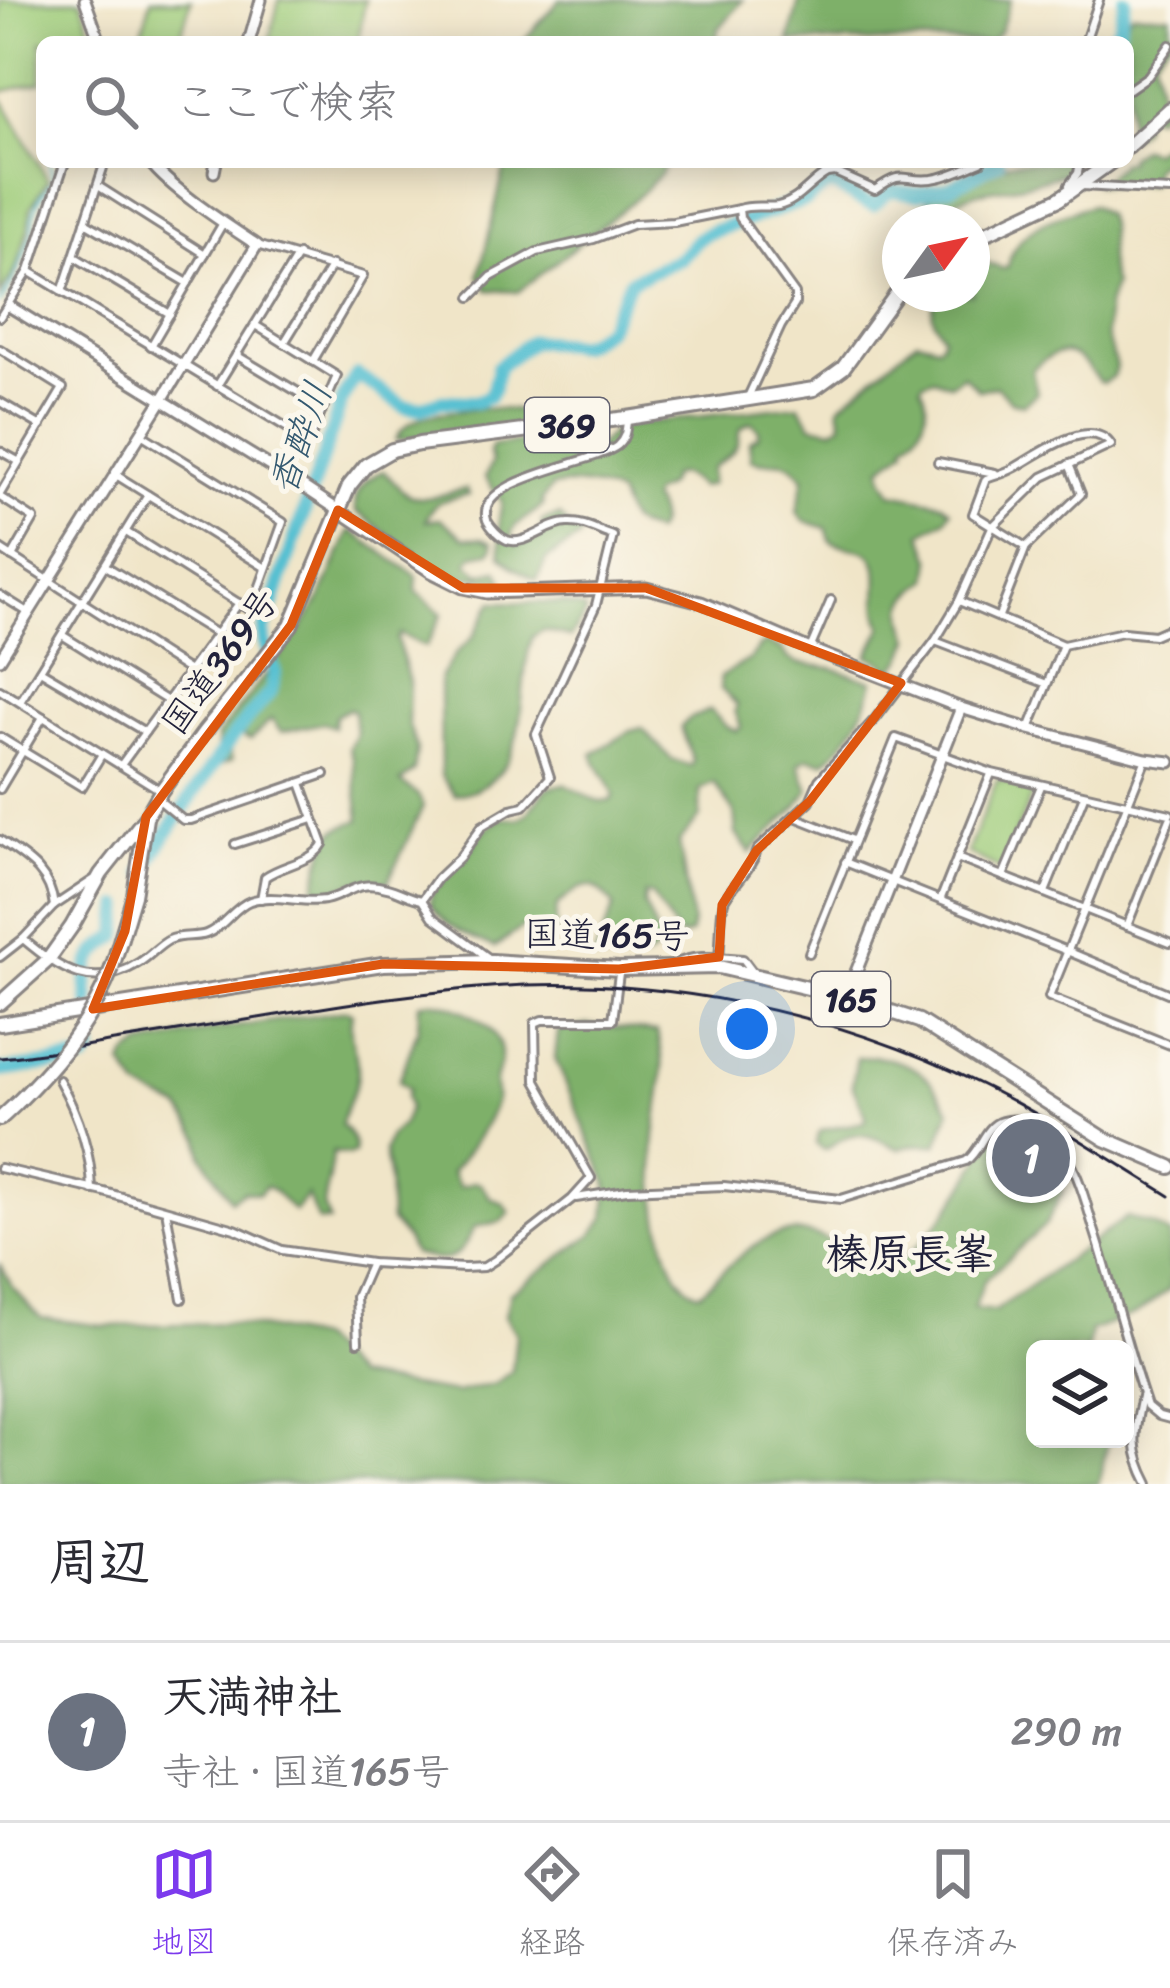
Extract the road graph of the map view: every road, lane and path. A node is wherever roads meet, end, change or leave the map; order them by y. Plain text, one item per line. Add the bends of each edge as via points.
1 (85, 0) edge
2 (261, 0) edge
3 (1099, 0) edge
4 (98, 36) edge
5 (251, 36) edge
6 (1087, 36) edge
7 (1170, 45) edge
8 (1134, 86) edge
9 (1170, 109) edge
10 (1134, 142) edge
11 (63, 168) edge
12 (103, 168) edge
13 (155, 168) edge
14 (966, 168) edge
15 (1079, 168) edge
16 (1103, 168) edge
17 (98, 186) junction
18 (1078, 186) junction
19 (1170, 191) edge
20 (1059, 199) junction
21 (742, 217) junction
22 (86, 222) junction
23 (223, 223) junction
24 (990, 232) edge
25 (257, 244) junction
26 (205, 254) junction
27 (298, 255) junction
28 (74, 256) junction
29 (332, 265) junction
30 (29, 271) junction
31 (188, 283) junction
32 (62, 292) junction
33 (471, 297) dead end
34 (9, 306) junction
35 (884, 312) edge
36 (170, 314) junction
37 (0, 317) edge
38 (255, 325) junction
39 (284, 343) junction
40 (151, 346) junction
41 (0, 350) edge
42 (236, 355) junction
43 (314, 361) junction
44 (182, 365) junction
45 (218, 386) junction
46 (162, 400) junction
47 (746, 400) junction
48 (0, 402) edge
49 (322, 407) junction
50 (627, 418) junction
51 (41, 426) junction
52 (141, 434) junction
53 (0, 451) edge
54 (19, 462) junction
55 (938, 462) dead end
56 (1069, 464) junction
57 (999, 473) junction
58 (116, 475) junction
59 (0, 495) edge
60 (148, 495) junction
61 (338, 511) junction
62 (992, 527) junction
63 (126, 532) junction
64 (1026, 547) junction
65 (0, 549) edge
66 (12, 556) junction
67 (106, 566) junction
68 (266, 568) junction
69 (50, 580) junction
70 (598, 590) junction
71 (0, 595) edge
72 (83, 601) junction
73 (831, 601) dead end
74 (959, 602) junction
75 (239, 603) junction
76 (29, 614) junction
77 (998, 616) junction
78 (1170, 628) edge
79 (62, 634) junction
80 (216, 634) junction
81 (935, 641) junction
82 (1063, 645) junction
83 (3, 646) edge
84 (810, 650) junction
85 (0, 659) edge
86 (40, 670) junction
87 (188, 670) junction
88 (902, 683) junction
89 (1047, 683) junction
90 (0, 690) edge
91 (167, 700) junction
92 (20, 703) junction
93 (962, 708) junction
94 (43, 717) junction
95 (1030, 729) junction
96 (145, 732) junction
97 (0, 737) edge
98 (22, 752) junction
99 (102, 754) junction
100 (944, 755) junction
101 (1146, 759) junction
102 (1170, 762) edge
103 (122, 765) junction
104 (992, 773) junction
105 (325, 774) dead end
106 (301, 783) junction
107 (1042, 784) junction
108 (0, 789) edge
109 (159, 794) junction
110 (1084, 794) junction
111 (1127, 804) junction
112 (1170, 816) edge
113 (146, 817) junction
114 (795, 817) junction
115 (314, 819) junction
116 (0, 840) edge
117 (854, 841) junction
118 (235, 844) dead end
119 (957, 858) junction
120 (845, 862) junction
121 (100, 874) junction
122 (1003, 876) junction
123 (893, 881) junction
124 (1045, 892) junction
125 (941, 898) junction
126 (261, 899) junction
127 (422, 900) junction
128 (54, 906) junction
129 (1085, 909) junction
130 (1126, 926) junction
131 (23, 939) junction
132 (1170, 942) edge
133 (1067, 951) junction
134 (809, 953) dead end
135 (0, 957) edge
136 (719, 957) junction
137 (48, 960) junction
138 (492, 961) junction
139 (668, 968) junction
140 (619, 969) junction
141 (757, 976) junction
142 (1170, 994) edge
143 (846, 997) junction
144 (0, 1004) edge
145 (0, 1024) edge
146 (1170, 1045) edge
147 (59, 1081) dead end
148 (1053, 1117) junction
149 (0, 1119) edge
150 (1045, 1131) junction
151 (1170, 1167) edge
152 (0, 1168) edge
153 (92, 1190) junction
154 (572, 1199) junction
155 (166, 1210) junction
156 (371, 1264) junction
157 (182, 1299) dead end
158 (358, 1342) dead end
159 (1142, 1392) junction
160 (1170, 1419) edge
161 (1149, 1484) edge

1 - 4 street
2 - 5 street
3 - 6 street
7 - 8 street
9 - 10 highway
11 - 30 street
12 - 17 street
13 - 23 street
14 - 21 street via 890,178 874,190 827,173 785,203 752,204
15 - 20 street
16 - 18 highway
17 - 22 street
17 - 26 street
18 - 19 street
18 - 20 highway
20 - 24 highway
21 - 33 street via 634,224 537,253
21 - 47 street via 795,295
22 - 28 street
22 - 31 street
23 - 25 street
23 - 26 street
25 - 27 street
25 - 44 street
26 - 31 street
27 - 29 street
27 - 38 street
28 - 32 street
28 - 36 street
29 - 39 street
29 - 43 street via 363,276
30 - 32 street
30 - 34 street
31 - 36 street
32 - 40 street
34 - 37 street
34 - 46 street
35 - 47 highway, 国道369号 / 369 via 829,381
36 - 40 street
38 - 39 street
38 - 42 street
39 - 43 street
40 - 44 street
41 - 51 street via 63,388
42 - 45 street
42 - 49 street
43 - 49 street via 337,376
44 - 45 street
44 - 46 street
45 - 49 street via 309,441
46 - 52 street
46 - 61 street
47 - 50 highway, 国道369号 / 369
48 - 51 street
50 - 61 highway, 国道369号 / 369 via 392,450 366,465
50 - 70 street via 621,443 603,455 506,488 488,505 487,520 510,542 563,522 613,536
51 - 54 street
52 - 58 street
52 - 68 street via 283,522
53 - 54 street
54 - 59 street
55 - 57 street
56 - 57 street via 1111,445 1084,433
56 - 62 street via 1043,477
56 - 64 street via 1081,494
57 - 62 street via 986,479 973,514
58 - 60 street
58 - 69 street
59 - 66 street via 34,519
60 - 63 street
60 - 68 street
61 - 70 street via 463,588
61 - 109 highway, 国道369号 / 369 via 290,625
62 - 64 street
62 - 74 street
63 - 67 street
63 - 75 street
64 - 77 street
65 - 66 street
66 - 69 street
67 - 72 street
67 - 80 street
68 - 75 street via 251,611
69 - 72 street
69 - 76 street
70 - 84 street via 646,588 700,602
70 - 127 street via 536,734 550,777 524,806 482,826
71 - 76 street
72 - 79 street
72 - 87 street
73 - 84 street
74 - 77 street
74 - 81 street
75 - 80 street
76 - 83 street
77 - 82 street
78 - 82 street
79 - 86 street
79 - 91 street
80 - 87 street
81 - 88 street
81 - 89 street
82 - 89 street
83 - 85 street
84 - 88 street
86 - 92 street
86 - 96 street
87 - 91 street
88 - 93 street
88 - 114 street
89 - 95 street
90 - 92 street
91 - 96 street
92 - 94 street
93 - 95 street
93 - 100 street
94 - 98 street
94 - 99 street
95 - 101 street
96 - 103 street
97 - 98 street
98 - 99 street via 82,787
98 - 108 street
99 - 103 street
100 - 104 street
100 - 117 street via 896,737
100 - 123 street
101 - 102 street
101 - 111 street
103 - 109 street
104 - 107 street
104 - 119 street
105 - 106 street
106 - 109 street via 191,820
106 - 115 street
107 - 110 street
107 - 122 street
109 - 113 highway, 国道369号 / 369
110 - 111 street
110 - 124 street
111 - 112 street
111 - 129 street
112 - 130 street
113 - 121 highway, 国道369号 / 369
113 - 149 highway, 369, bridge via 134,895 104,990 57,1063
114 - 117 street
114 - 136 street via 757,850 722,905
115 - 118 street
115 - 126 street via 323,844 317,854 265,877
116 - 128 street via 36,865
117 - 120 street
119 - 122 street
119 - 125 street
120 - 123 street
120 - 134 street
121 - 128 street
121 - 137 highway, 国道369号 / 369
122 - 124 street
123 - 125 street
123 - 143 street
124 - 129 street
125 - 133 street
126 - 127 street via 325,900 355,886
126 - 137 street via 207,934 170,939 119,974 87,977
127 - 138 street
128 - 131 street
129 - 130 street
129 - 133 street
130 - 132 street
131 - 135 street
131 - 137 street
133 - 142 street
133 - 146 street via 1049,997
136 - 139 street via 693,956
136 - 141 street via 742,959
137 - 144 highway, 国道369号 / 369
138 - 140 highway, 国道165号 / 165
138 - 145 highway, 国道165号 / 165 via 368,966
139 - 140 highway, 国道165号 / 165
139 - 141 highway, 国道165号 / 165
140 - 154 street via 613,1021 535,1023 536,1081 590,1178
141 - 143 highway, 国道165号 / 165
143 - 148 highway, 国道165号 / 165 via 919,1021
147 - 153 street via 79,1118
148 - 150 street
148 - 151 highway, 国道165号 / 165
150 - 154 street via 1001,1121 966,1161 841,1199 724,1186
150 - 159 street via 1071,1162
152 - 153 street
153 - 155 street
154 - 156 street via 484,1267
155 - 156 street via 281,1250
155 - 157 street
156 - 158 street via 356,1297
159 - 160 street via 1151,1411
159 - 161 street via 1133,1442

